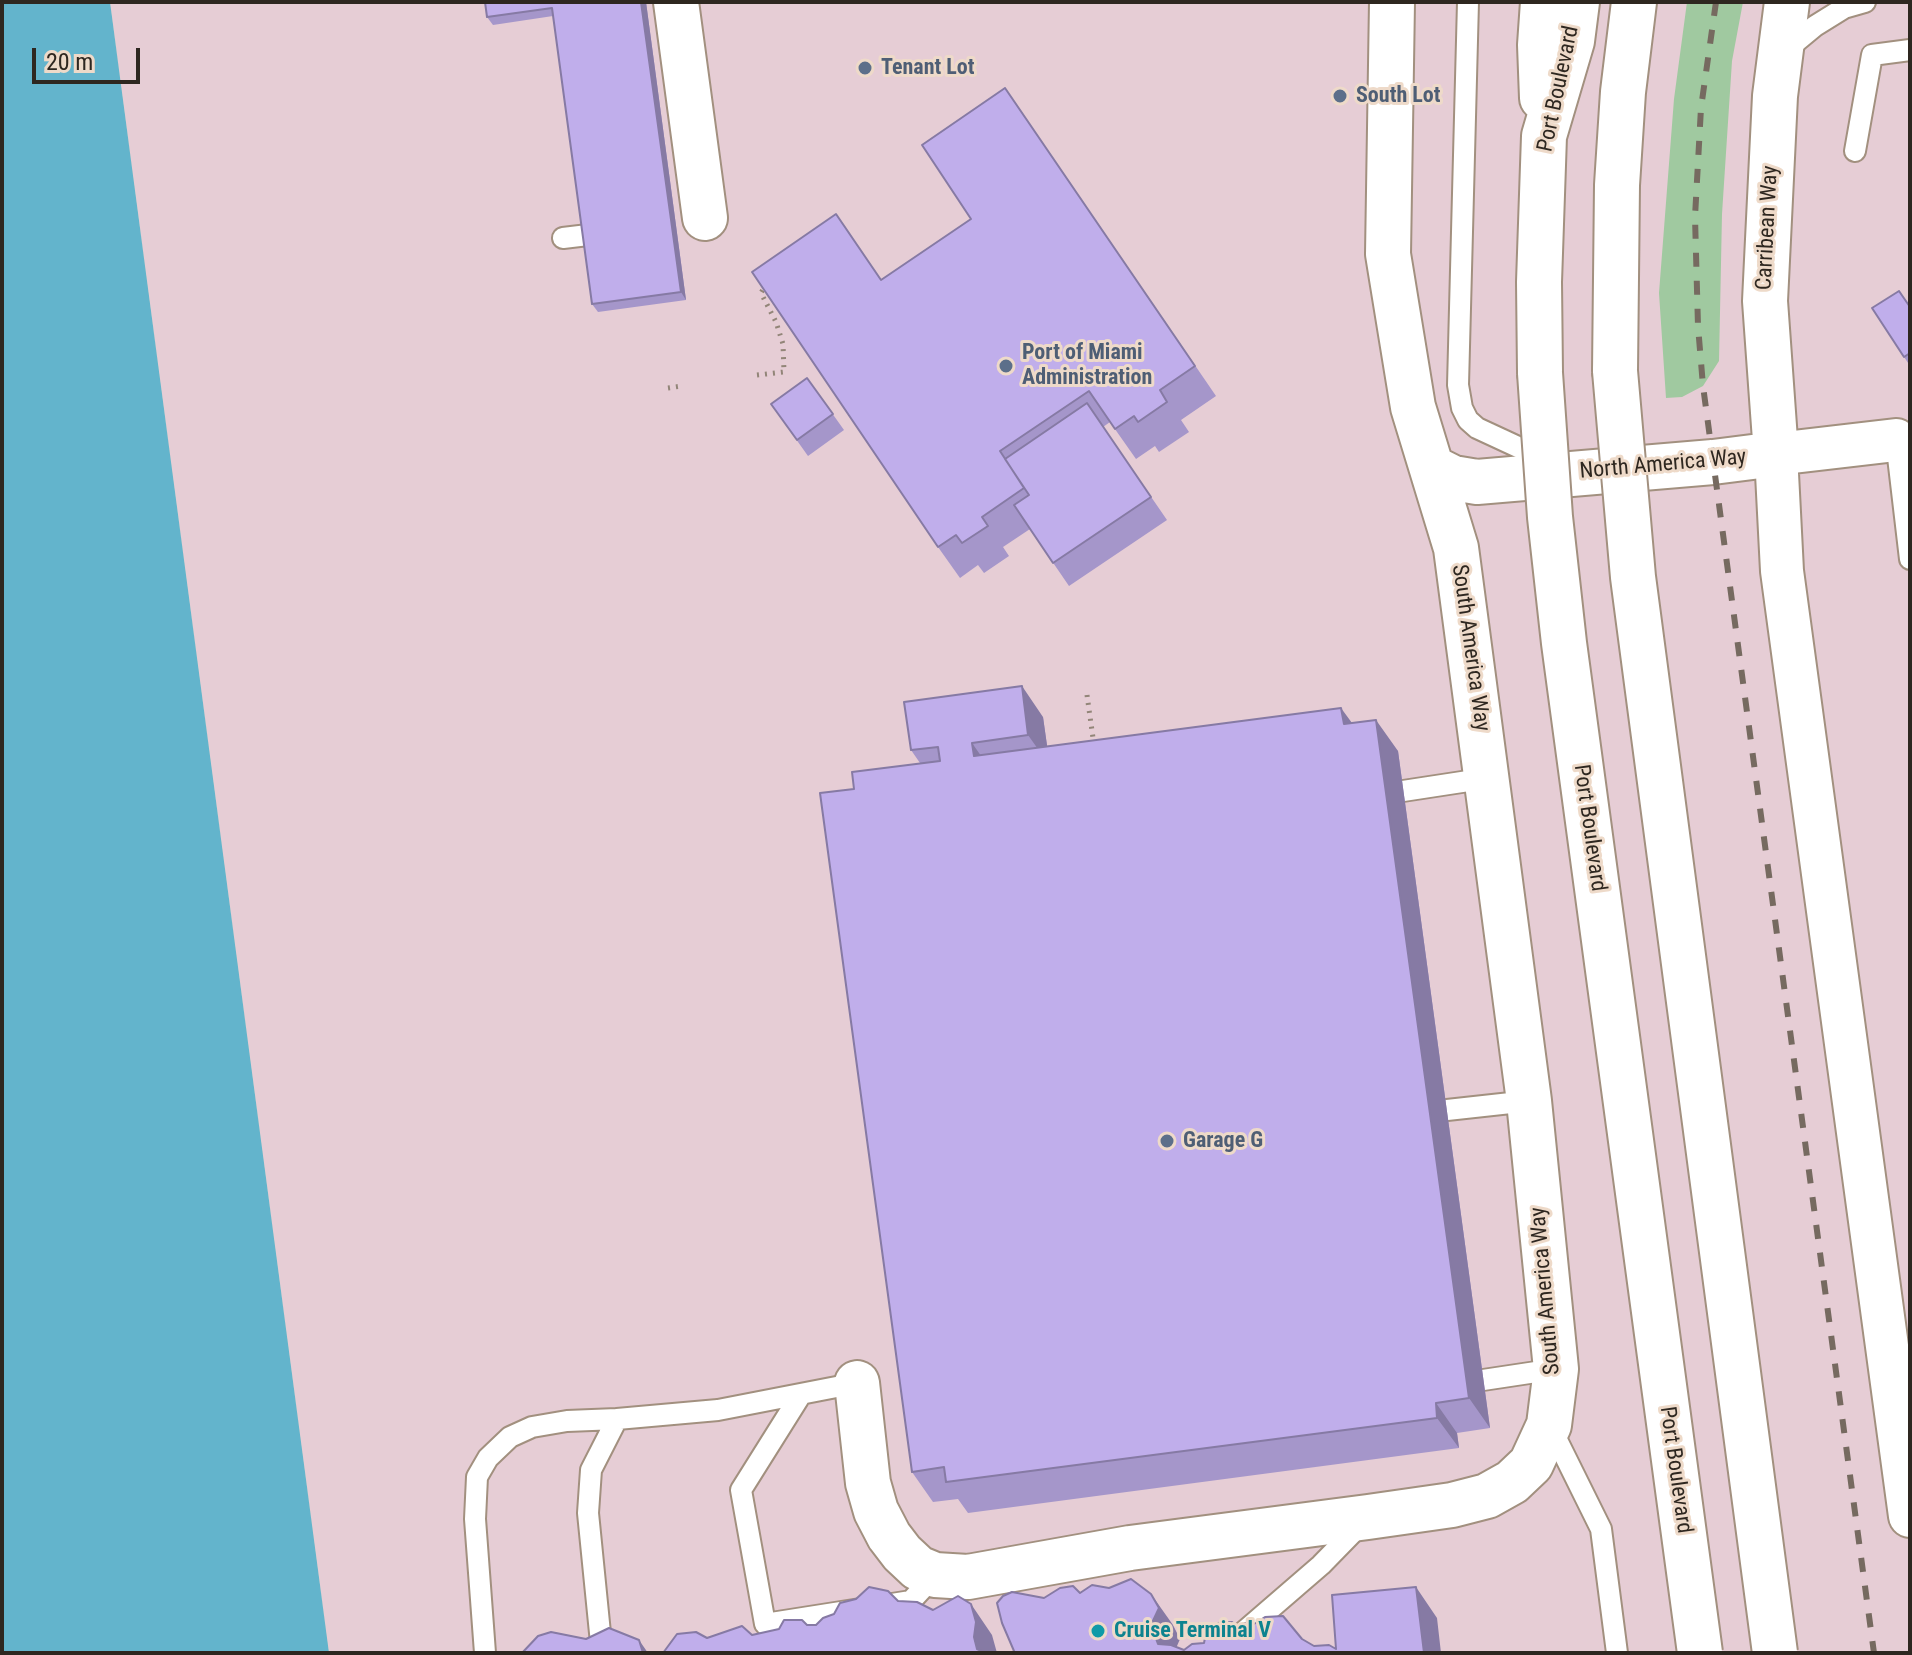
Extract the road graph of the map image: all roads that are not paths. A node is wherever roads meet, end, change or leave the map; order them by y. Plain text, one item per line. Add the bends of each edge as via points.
1 (676, 2) edge
2 (1392, 2) edge
3 (1468, 2) edge
4 (1543, 2) edge
5 (1577, 2) edge
6 (1634, 2) edge
7 (1787, 2) edge
8 (1865, 2) edge
9 (1910, 50) edge
10 (1780, 55) junction
11 (1544, 136) junction
12 (1855, 151) dead end
13 (698, 219) dead end
14 (588, 235) edge
15 (563, 238) dead end
16 (1896, 440) joint
17 (1776, 454) junction
18 (1433, 468) junction
19 (1575, 473) junction
20 (1910, 559) edge
21 (1488, 778) junction
22 (1403, 791) dead end
23 (1529, 1101) junction
24 (1447, 1110) dead end
25 (1556, 1369) junction
26 (1483, 1380) dead end
27 (857, 1383) joint
28 (800, 1396) junction
29 (617, 1419) junction
30 (1549, 1425) junction
31 (1910, 1516) edge
32 (1368, 1517) junction
33 (918, 1564) junction
34 (485, 1653) edge
35 (602, 1653) edge
36 (1214, 1653) edge
37 (1617, 1653) edge
38 (1700, 1653) edge
39 (1775, 1653) edge

1 - 13 main road
2 - 18 main road, South America Way via 1388,254 1413,407
3 - 19 lane via 1458,385 1462,408 1477,428
4 - 11 main road
5 - 11 main road, Port Boulevard via 1572,41
6 - 39 main road, bridge via 1617,185 1615,371 1633,577
7 - 10 main road, Carribean Way
8 - 10 lane via 1815,26
9 - 12 lane via 1872,55
10 - 17 main road, Carribean Way via 1765,301
11 - 38 main road, Port Boulevard, bridge via 1540,373 1550,517
14 - 15 lane
16 - 17 street, North America Way
16 - 20 lane
17 - 19 main road, North America Way
17 - 31 street via 1782,571
18 - 19 main road, North America Way via 1477,482
18 - 21 main road, South America Way via 1456,548
21 - 22 lane
21 - 23 main road, South America Way
23 - 24 lane
23 - 25 main road, South America Way
25 - 26 lane
25 - 30 main road, South America Way
27 - 28 lane
27 - 33 main road via 876,1511 889,1536
28 - 29 lane
28 - 33 lane via 741,1490 765,1624 911,1601
29 - 34 lane via 532,1427 510,1437 477,1477
29 - 35 lane via 591,1470 588,1513
30 - 32 main road, South America Way via 1531,1464 1487,1496
30 - 37 lane via 1601,1529
32 - 33 main road, South America Way via 1130,1548 968,1577
32 - 36 lane via 1321,1565

